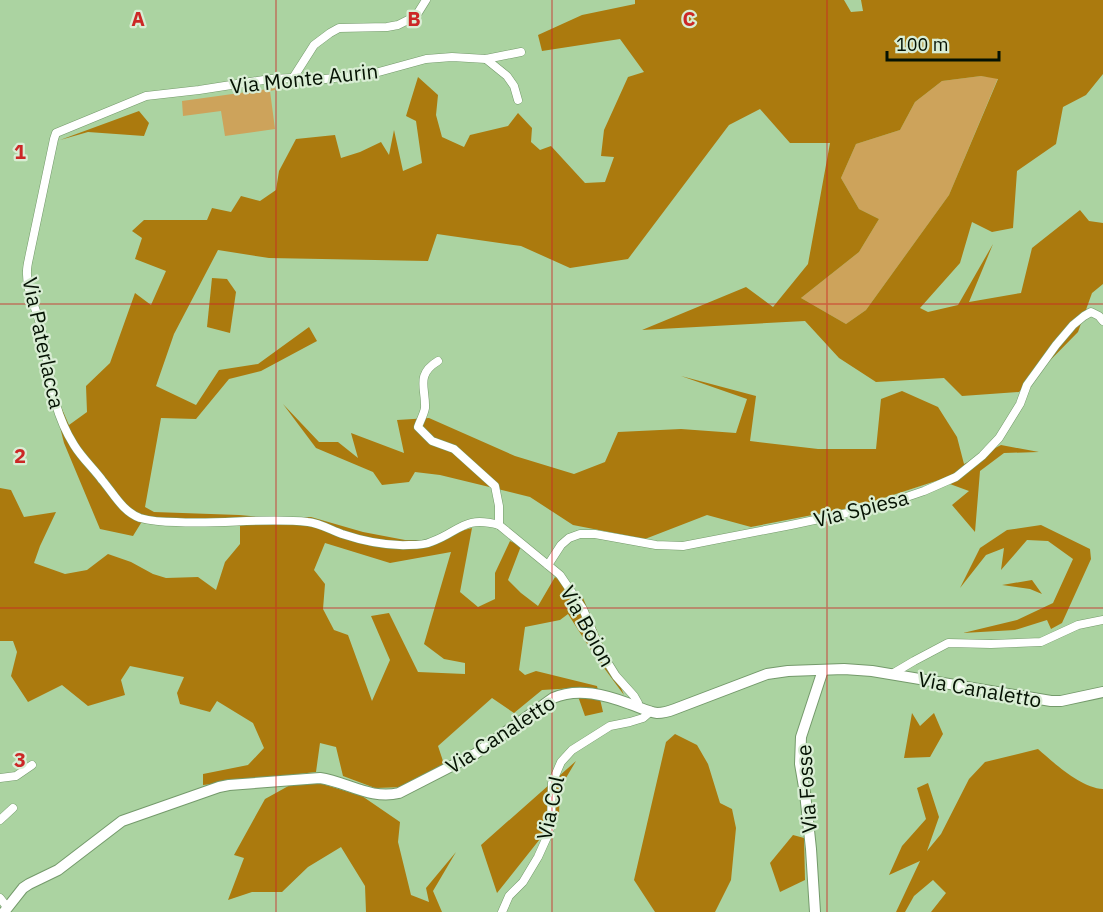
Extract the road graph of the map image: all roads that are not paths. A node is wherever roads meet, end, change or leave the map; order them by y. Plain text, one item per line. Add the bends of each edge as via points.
1 (426, 0) edge
2 (521, 52) dead end
3 (486, 59) junction
4 (293, 78) junction
5 (157, 94) joint
6 (518, 100) dead end
7 (1103, 321) edge
8 (438, 361) dead end
9 (498, 525) junction
10 (548, 565) junction
11 (1103, 620) edge
12 (823, 670) junction
13 (892, 674) junction
14 (1103, 692) edge
15 (638, 707) junction
16 (651, 711) junction
17 (32, 765) dead end
18 (0, 778) edge
19 (13, 808) dead end
20 (0, 820) edge
21 (0, 898) edge
22 (6, 910) edge
23 (502, 912) edge
24 (815, 912) edge

1 - 4 street via 416,16 398,25 339,28 330,33 314,45
2 - 3 street, Via Monte Aurin
3 - 4 street, Via Monte Aurin via 426,59 375,73 316,80
3 - 6 street via 507,76
4 - 5 street, Via Monte Aurin
5 - 9 street, Via Paterlacca via 56,133 30,253 28,284 57,412 85,462 131,514 165,522 310,522 356,538 408,545 429,543 472,522
7 - 10 street, Via Spiesa via 1091,312 1073,325 1028,385 999,438 956,477 869,508 683,546 580,534 561,545
8 - 9 street via 430,366 423,381 425,410 418,427 432,441 454,449 495,486
9 - 10 street, Via Boion
10 - 15 street, Via Boion via 560,575 583,609 601,652
11 - 13 street via 1078,625 1041,642 948,643
12 - 13 street, Via Canaletto via 858,669
12 - 16 street, Via Canaletto via 767,674 675,709
12 - 24 street, Via Fosse via 801,737 800,764
13 - 14 street, Via Canaletto via 1051,701
15 - 16 street, Via Canaletto
15 - 22 street, Via Canaletto via 597,694 573,693 553,698 475,754 392,795 376,795 320,778 212,788 122,821 58,870 23,888
16 - 23 street, Via Col via 643,718 610,726 572,750 561,762 552,783 547,837
17 - 18 street via 16,776
19 - 20 street
21 - 22 street

